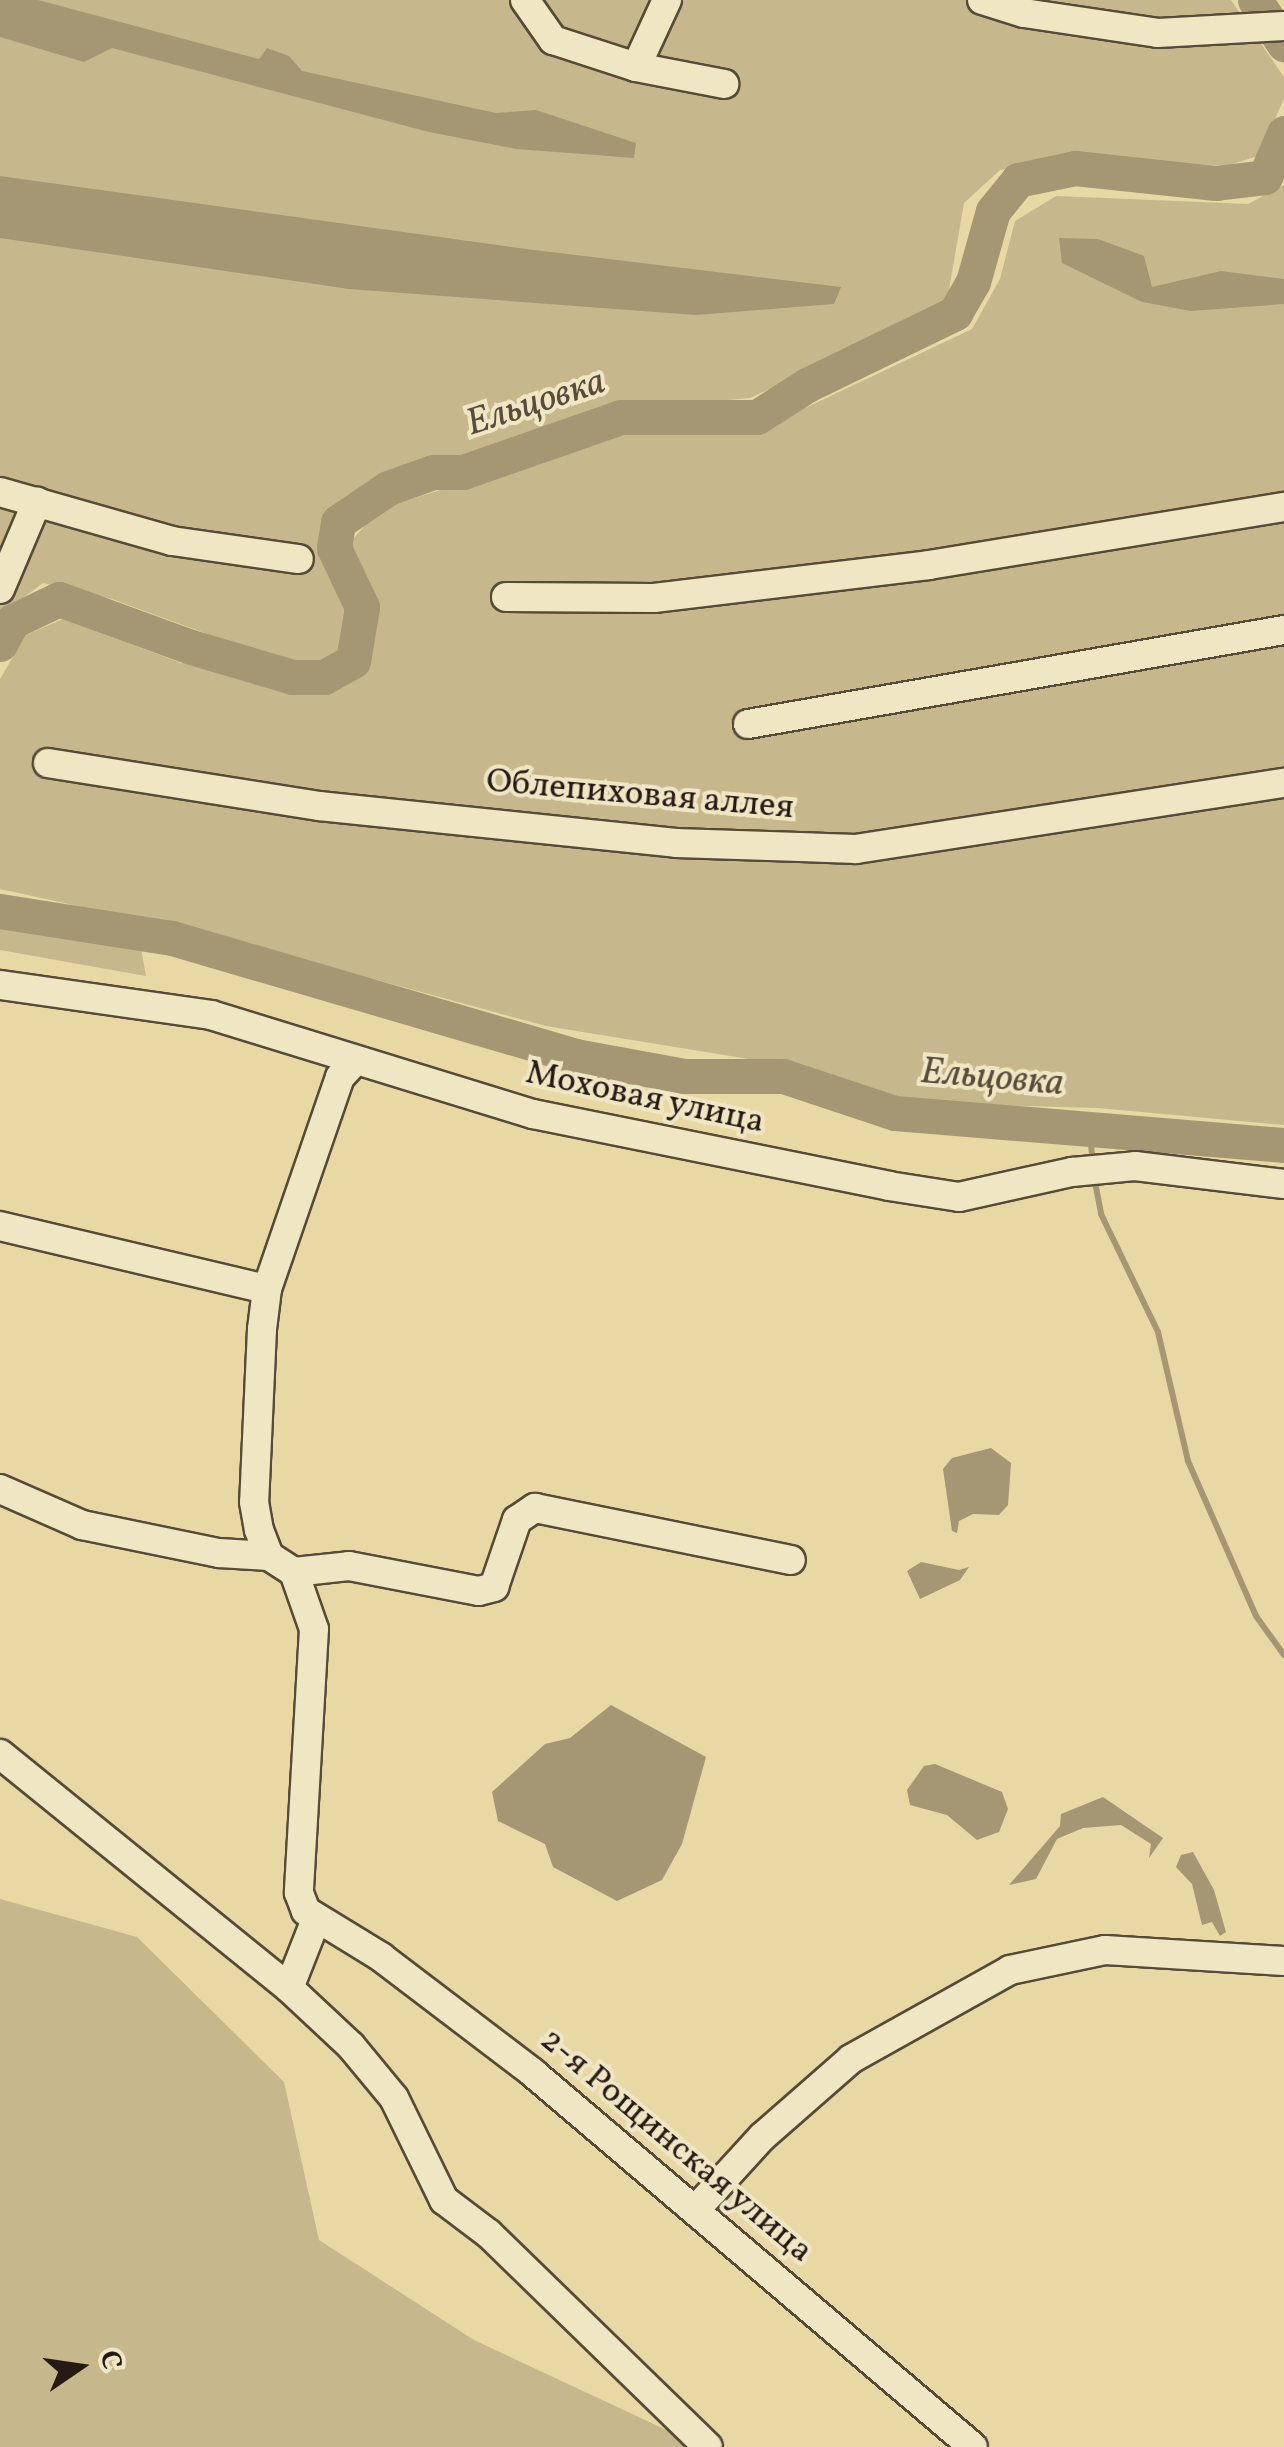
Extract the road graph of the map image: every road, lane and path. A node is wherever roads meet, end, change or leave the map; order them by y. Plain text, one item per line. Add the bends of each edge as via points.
1 (525, 0) edge
2 (667, 0) edge
3 (982, 0) edge
4 (1282, 25) edge
5 (636, 66) junction
6 (724, 84) dead end
7 (0, 492) edge
8 (38, 502) junction
9 (1284, 507) edge
10 (300, 560) dead end
11 (0, 590) edge
12 (506, 597) dead end
13 (1284, 630) edge
14 (748, 724) dead end
15 (48, 763) dead end
16 (1284, 783) edge
17 (0, 984) edge
18 (355, 1060) junction
19 (1284, 1184) edge
20 (0, 1226) edge
21 (268, 1289) junction
22 (0, 1489) edge
23 (270, 1556) junction
24 (791, 1560) dead end
25 (294, 1572) junction
26 (0, 1754) edge
27 (315, 1922) junction
28 (1284, 1961) edge
29 (290, 1988) junction
30 (698, 2207) junction
31 (708, 2447) edge
32 (973, 2447) edge

1 - 5 street via 553,40
2 - 5 street
3 - 4 street via 1158,34
5 - 6 street
7 - 8 street
8 - 10 street via 172,541
8 - 11 street
9 - 12 street via 928,565 654,598
13 - 14 street
15 - 16 street, Облепиховая аллея via 319,806 676,843 856,849
17 - 18 street, Моховая улица via 211,1014
18 - 19 street, Моховая улица via 611,1133 959,1197 1072,1172 1135,1166
18 - 21 street via 340,1077
20 - 21 street
21 - 23 street via 254,1502
22 - 23 street via 82,1525 218,1554
23 - 25 street
24 - 25 street via 535,1508 517,1520 494,1587 479,1591 349,1566
25 - 27 street via 314,1629 298,1892
26 - 29 street
27 - 29 street
27 - 30 street, 2-я Рощинская улица via 381,1958
28 - 30 street via 1105,1950 1010,1970 852,2059 762,2137
29 - 31 street via 394,2098 444,2200 489,2234
30 - 32 street, 2-я Рощинская улица

